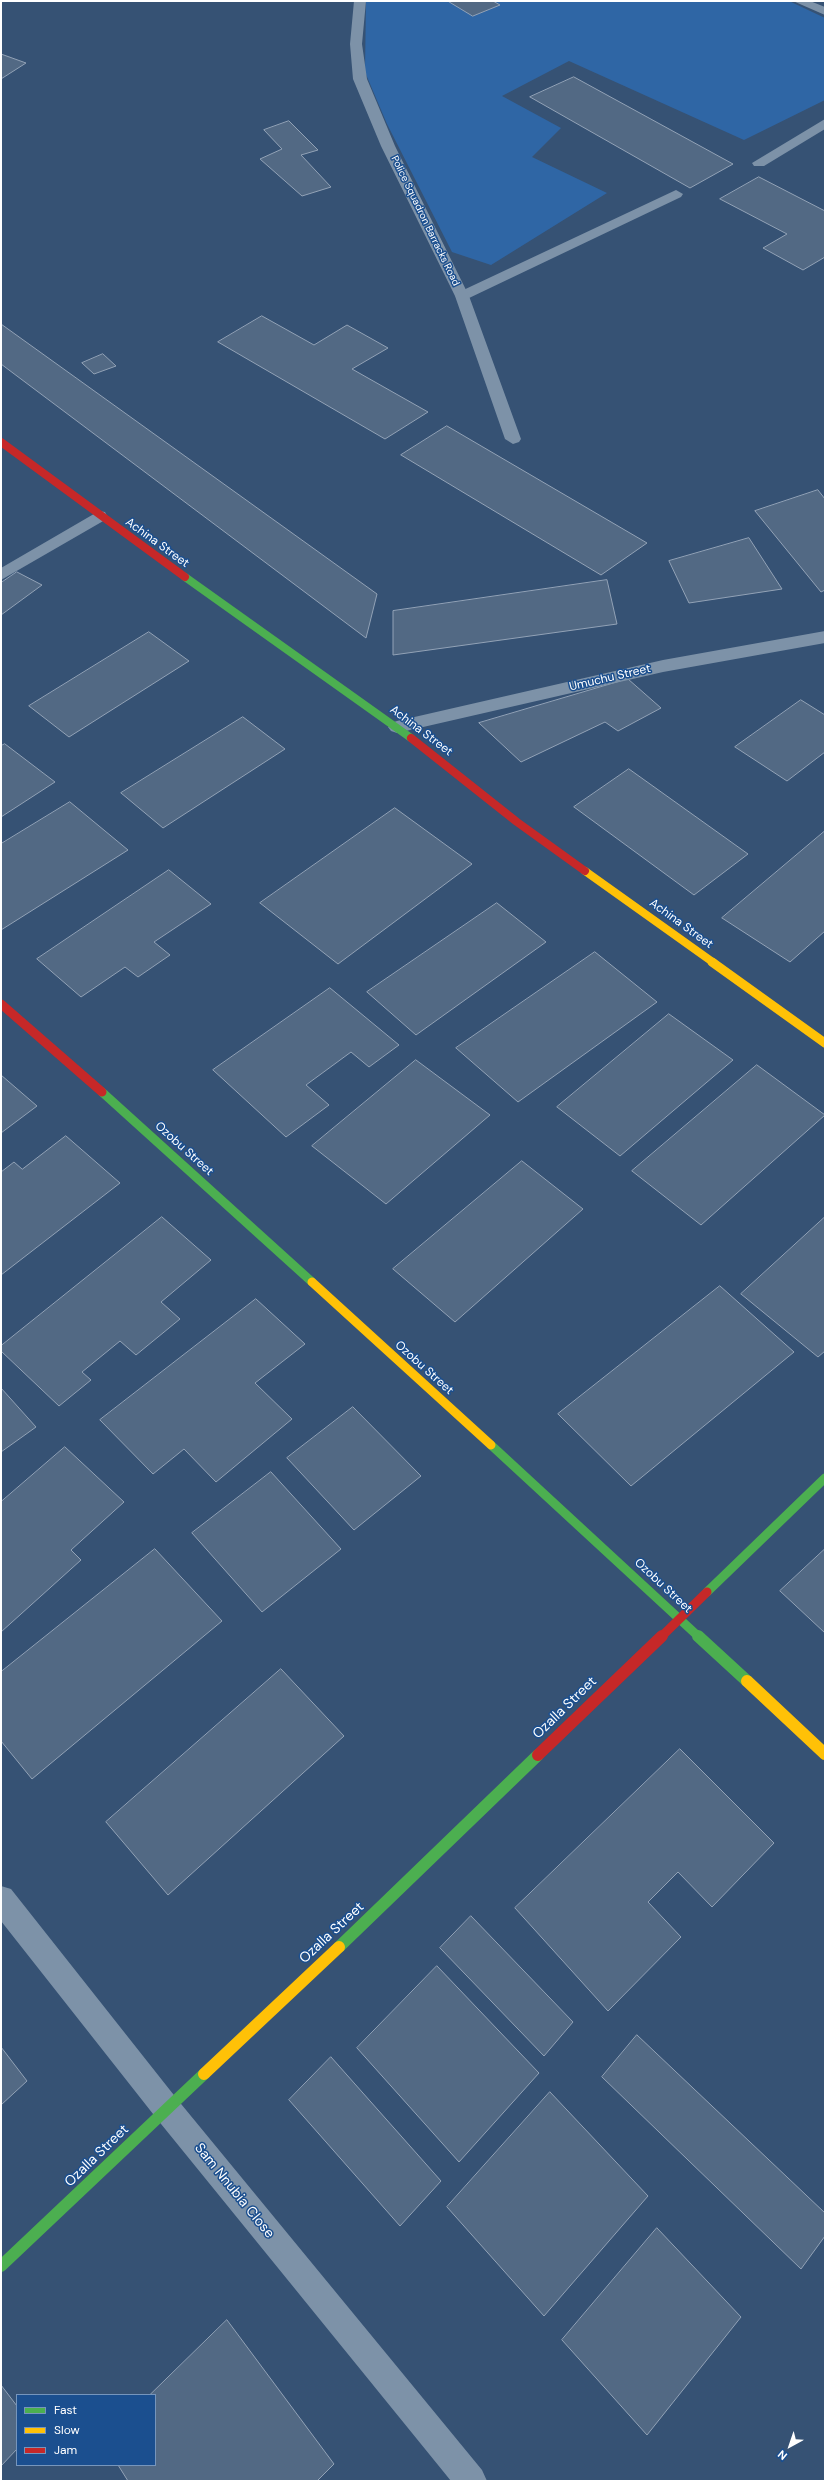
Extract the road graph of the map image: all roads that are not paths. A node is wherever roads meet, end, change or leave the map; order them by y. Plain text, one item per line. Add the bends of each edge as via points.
1 (360, 1) edge
2 (799, 1) edge
3 (825, 11) edge
4 (825, 123) edge
5 (759, 163) dead end
6 (676, 194) dead end
7 (462, 296) junction
8 (513, 438) dead end
9 (1, 442) edge
10 (99, 516) junction
11 (1, 575) edge
12 (825, 637) edge
13 (397, 727) junction
14 (5, 1013) edge
15 (825, 1043) edge
16 (825, 1478) edge
17 (679, 1616) junction
18 (825, 1754) edge
19 (1, 1899) edge
20 (167, 2109) junction
21 (1, 2266) edge
22 (471, 2481) edge

1 - 7 street, Police Squadron Barracks Road via 356,44 360,79 388,146
2 - 3 street
4 - 5 street
6 - 7 street
7 - 8 street, Police Squadron Barracks Road
9 - 10 street, Achina Street
10 - 11 street
10 - 13 street, Achina Street
12 - 13 street, Umuchu Street via 663,666
13 - 15 street, Achina Street via 517,822
14 - 17 street, Ozobu Street via 144,1128
16 - 17 street, Ozalla Street
17 - 18 street, Ozobu Street
17 - 20 street, Ozalla Street via 391,1897
19 - 20 street, Sam Nnubia Close
20 - 21 street, Ozalla Street
20 - 22 street, Sam Nnubia Close

